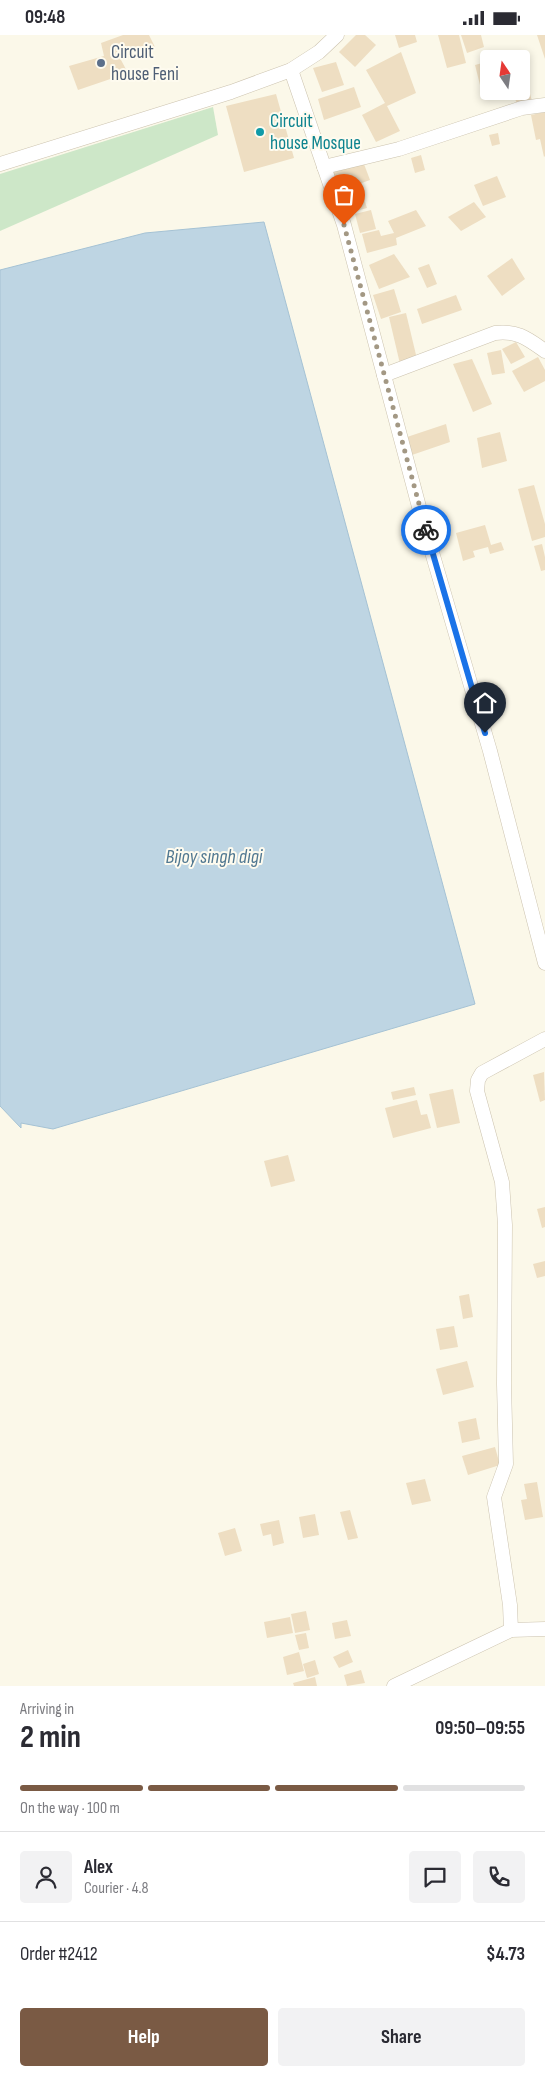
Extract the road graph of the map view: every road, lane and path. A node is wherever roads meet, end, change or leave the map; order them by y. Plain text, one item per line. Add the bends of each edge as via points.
1 (337, 35) edge
2 (292, 70) junction
3 (545, 105) edge
4 (0, 164) edge
5 (324, 167) junction
6 (545, 351) edge
7 (384, 375) junction
8 (545, 963) edge
9 (545, 1039) edge
10 (545, 1629) edge
11 (511, 1630) junction
12 (394, 1686) edge

1 - 2 street
2 - 4 street
2 - 5 street
3 - 5 street via 522,108 399,149
5 - 7 street via 344,225
6 - 7 street via 525,337 508,331
7 - 8 street via 490,751
9 - 11 street via 482,1073 476,1091 502,1182 505,1225 506,1464 494,1497
10 - 11 street
11 - 12 street

